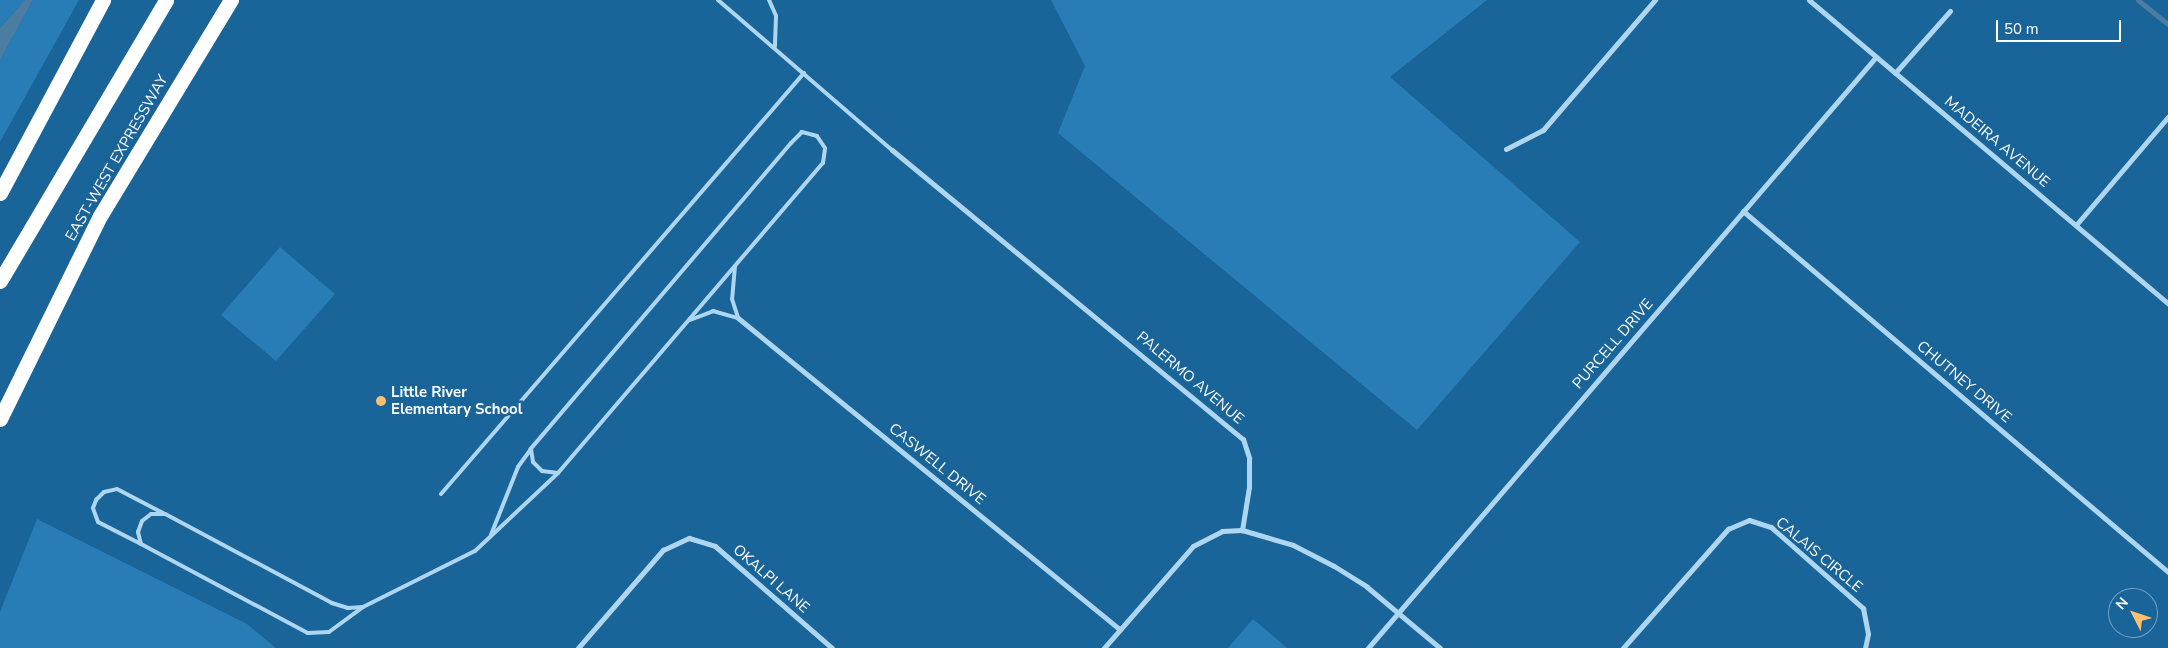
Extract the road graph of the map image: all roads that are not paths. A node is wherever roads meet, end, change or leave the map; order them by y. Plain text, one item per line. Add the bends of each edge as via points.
1 (103, 0) edge
2 (166, 0) edge
3 (231, 0) edge
4 (718, 0) edge
5 (769, 0) edge
6 (1655, 0) edge
7 (1809, 0) edge
8 (1950, 11) dead end
9 (775, 47) junction
10 (1876, 57) junction
11 (804, 73) junction
12 (1896, 73) junction
13 (2168, 117) edge
14 (1506, 149) dead end
15 (892, 150) joint
16 (0, 193) edge
17 (1743, 211) junction
18 (2076, 225) junction
19 (735, 265) junction
20 (0, 281) edge
21 (2168, 303) edge
22 (738, 318) junction
23 (688, 320) junction
24 (0, 419) edge
25 (530, 449) junction
26 (558, 473) junction
27 (441, 494) dead end
28 (165, 514) junction
29 (1242, 530) junction
30 (491, 535) junction
31 (140, 544) junction
32 (2168, 572) edge
33 (364, 607) junction
34 (1398, 612) junction
35 (1120, 630) junction
36 (578, 648) edge
37 (832, 648) edge
38 (1104, 648) edge
39 (1368, 648) edge
40 (1440, 648) edge
41 (1623, 648) edge
42 (1864, 648) edge

1 - 16 highway
2 - 20 highway
3 - 24 highway, EAST-WEST EXPRESSWAY via 100,216
4 - 9 lane
5 - 9 lane via 776,16
6 - 14 street via 1543,130
7 - 10 street, MADEIRA AVENUE
8 - 12 street
9 - 11 lane
10 - 12 street, MADEIRA AVENUE
10 - 17 street, PURCELL DRIVE
11 - 15 lane
11 - 27 lane
12 - 18 street, MADEIRA AVENUE
13 - 18 street
15 - 29 street, PALERMO AVENUE via 1243,439 1250,458 1250,487
17 - 32 street, CHUTNEY DRIVE
17 - 34 street, PURCELL DRIVE
18 - 21 street, MADEIRA AVENUE
19 - 22 lane via 732,300
19 - 23 lane
19 - 25 lane via 823,163 825,148 817,136 802,132 791,143
22 - 23 lane via 712,311
22 - 35 street, CASWELL DRIVE
23 - 26 lane
25 - 26 lane via 533,462 542,471
25 - 30 lane via 518,467
26 - 30 lane
28 - 31 lane via 150,514 142,521 138,532
28 - 31 lane via 117,490 104,492 96,500 93,508 98,522
28 - 33 lane via 332,603 348,608
29 - 34 street via 1293,545 1334,566
29 - 35 street via 1222,531 1193,546
30 - 33 lane via 475,551
31 - 33 lane via 308,633 329,632
34 - 39 street, PURCELL DRIVE
34 - 40 street
35 - 38 street
36 - 37 street, OKALPI LANE via 663,550 689,538 714,546
41 - 42 street, CALAIS CIRCLE via 1728,529 1750,520 1771,527 1863,608 1868,634

